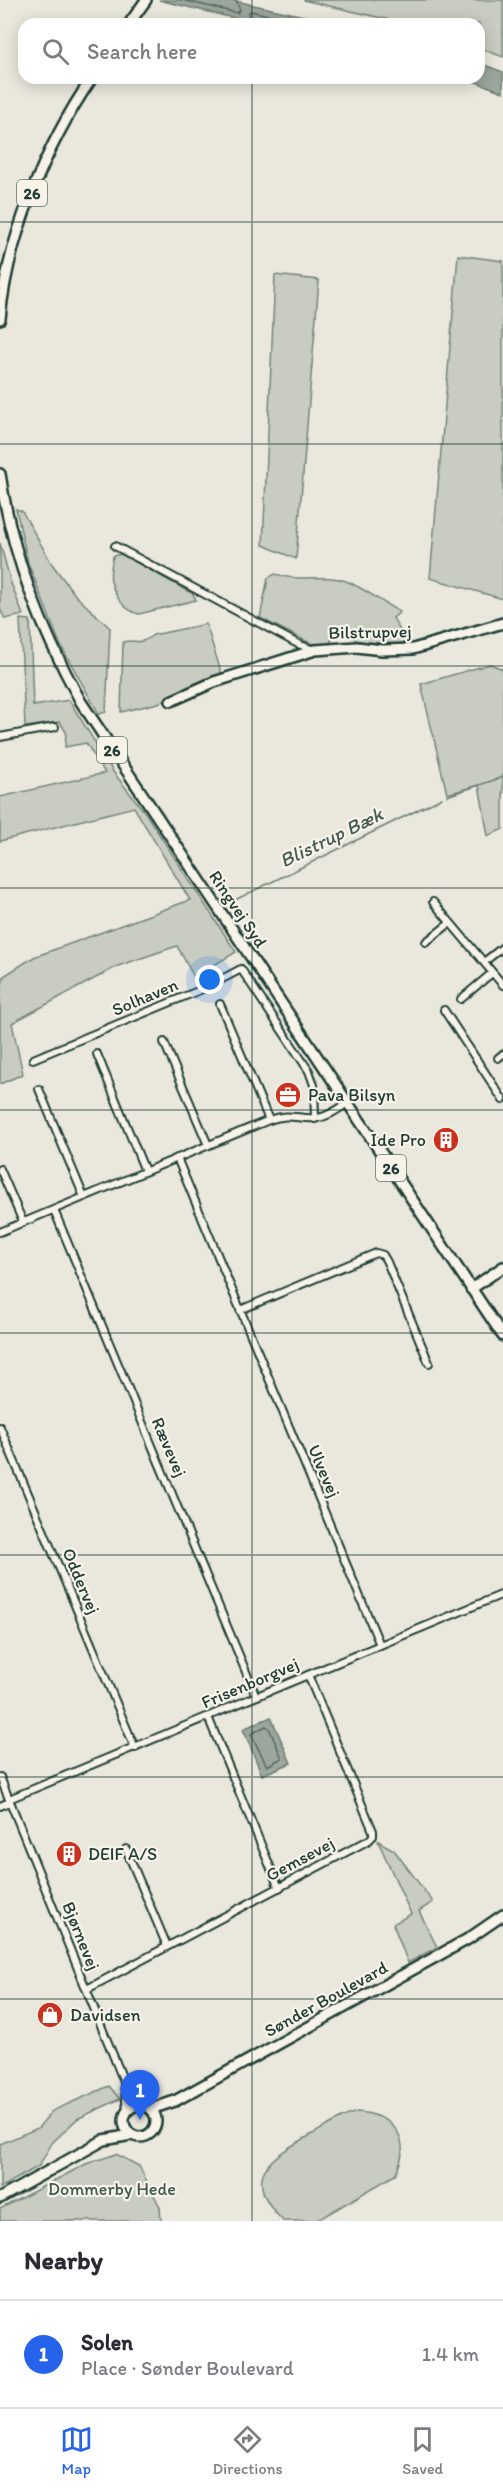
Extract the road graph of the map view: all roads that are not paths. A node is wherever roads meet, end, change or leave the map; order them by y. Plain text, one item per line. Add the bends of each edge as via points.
1 (146, 0) edge
2 (133, 18) edge
3 (88, 84) edge
4 (0, 319) edge
5 (0, 474) edge
6 (115, 546) dead end
7 (503, 623) edge
8 (315, 650) junction
9 (171, 701) dead end
10 (55, 727) dead end
11 (0, 737) edge
12 (434, 902) dead end
13 (450, 922) junction
14 (426, 942) dead end
15 (503, 947) edge
16 (484, 962) junction
17 (492, 973) junction
18 (503, 985) edge
19 (461, 999) dead end
20 (220, 1004) dead end
21 (444, 1010) dead end
22 (164, 1042) dead end
23 (97, 1054) dead end
24 (33, 1059) dead end
25 (39, 1089) dead end
26 (503, 1100) edge
27 (348, 1103) junction
28 (315, 1119) junction
29 (269, 1120) junction
30 (208, 1145) junction
31 (177, 1158) junction
32 (0, 1169) edge
33 (145, 1171) junction
34 (84, 1197) junction
35 (54, 1210) junction
36 (23, 1222) junction
37 (0, 1232) edge
38 (503, 1267) edge
39 (471, 1289) junction
40 (240, 1310) junction
41 (503, 1336) edge
42 (429, 1363) dead end
43 (0, 1427) edge
44 (503, 1594) edge
45 (380, 1645) junction
46 (308, 1675) junction
47 (256, 1696) junction
48 (208, 1717) junction
49 (135, 1748) junction
50 (0, 1777) edge
51 (10, 1801) junction
52 (0, 1806) edge
53 (126, 1849) dead end
54 (279, 1888) junction
55 (503, 1917) edge
56 (167, 1946) junction
57 (87, 1989) junction
58 (124, 2082) junction
59 (150, 2111) junction
60 (125, 2116) junction
61 (131, 2135) junction
62 (104, 2140) junction
63 (0, 2198) edge

1 - 2 main road
3 - 4 main road, 26 via 53,144 28,203 12,255
5 - 27 main road, Ringvej Syd / 26 via 10,531 32,600 81,702
6 - 8 street
7 - 8 main road, Bilstrupvej via 412,650 357,646
8 - 9 main road, Bilstrupvej via 214,682
10 - 11 street
12 - 13 street
13 - 14 street
13 - 16 street
15 - 16 street
16 - 17 street
17 - 18 street
17 - 19 street
20 - 29 street
21 - 26 street
22 - 30 street
23 - 33 street
24 - 28 street, Solhaven via 205,988 241,969 309,1071 314,1085
25 - 34 street
27 - 28 street
27 - 39 main road, Ringvej Syd / 26
28 - 29 street via 291,1115
29 - 30 street
30 - 31 street
31 - 33 street
31 - 40 street, Ulvevej
32 - 36 street
33 - 34 street
34 - 35 street
35 - 36 street
35 - 47 street, Rævevej
36 - 37 street
38 - 39 main road
39 - 41 main road, Ringvej Syd / 26
40 - 42 street via 380,1254 387,1262
40 - 45 street, Ulvevej
43 - 49 street, Oddervej
44 - 45 street, Frisenborgvej
45 - 46 street, Frisenborgvej
46 - 47 street, Frisenborgvej
46 - 54 street, Gemsevej via 373,1836
47 - 48 street, Frisenborgvej
48 - 49 street, Frisenborgvej
48 - 54 street
49 - 51 street, Frisenborgvej
50 - 51 street, Bjørnevej
51 - 52 street
51 - 57 street, Bjørnevej
53 - 56 street
54 - 56 street, Gemsevej
55 - 59 main road, Sønder Boulevard via 175,2101
56 - 57 street, Gemsevej
57 - 58 street, Bjørnevej
58 - 59 street, Bjørnevej
58 - 60 street, Bjørnevej
59 - 60 main road via 134,2106
59 - 61 main road via 154,2127 149,2134
60 - 61 main road
60 - 62 main road
61 - 62 main road
62 - 63 main road

